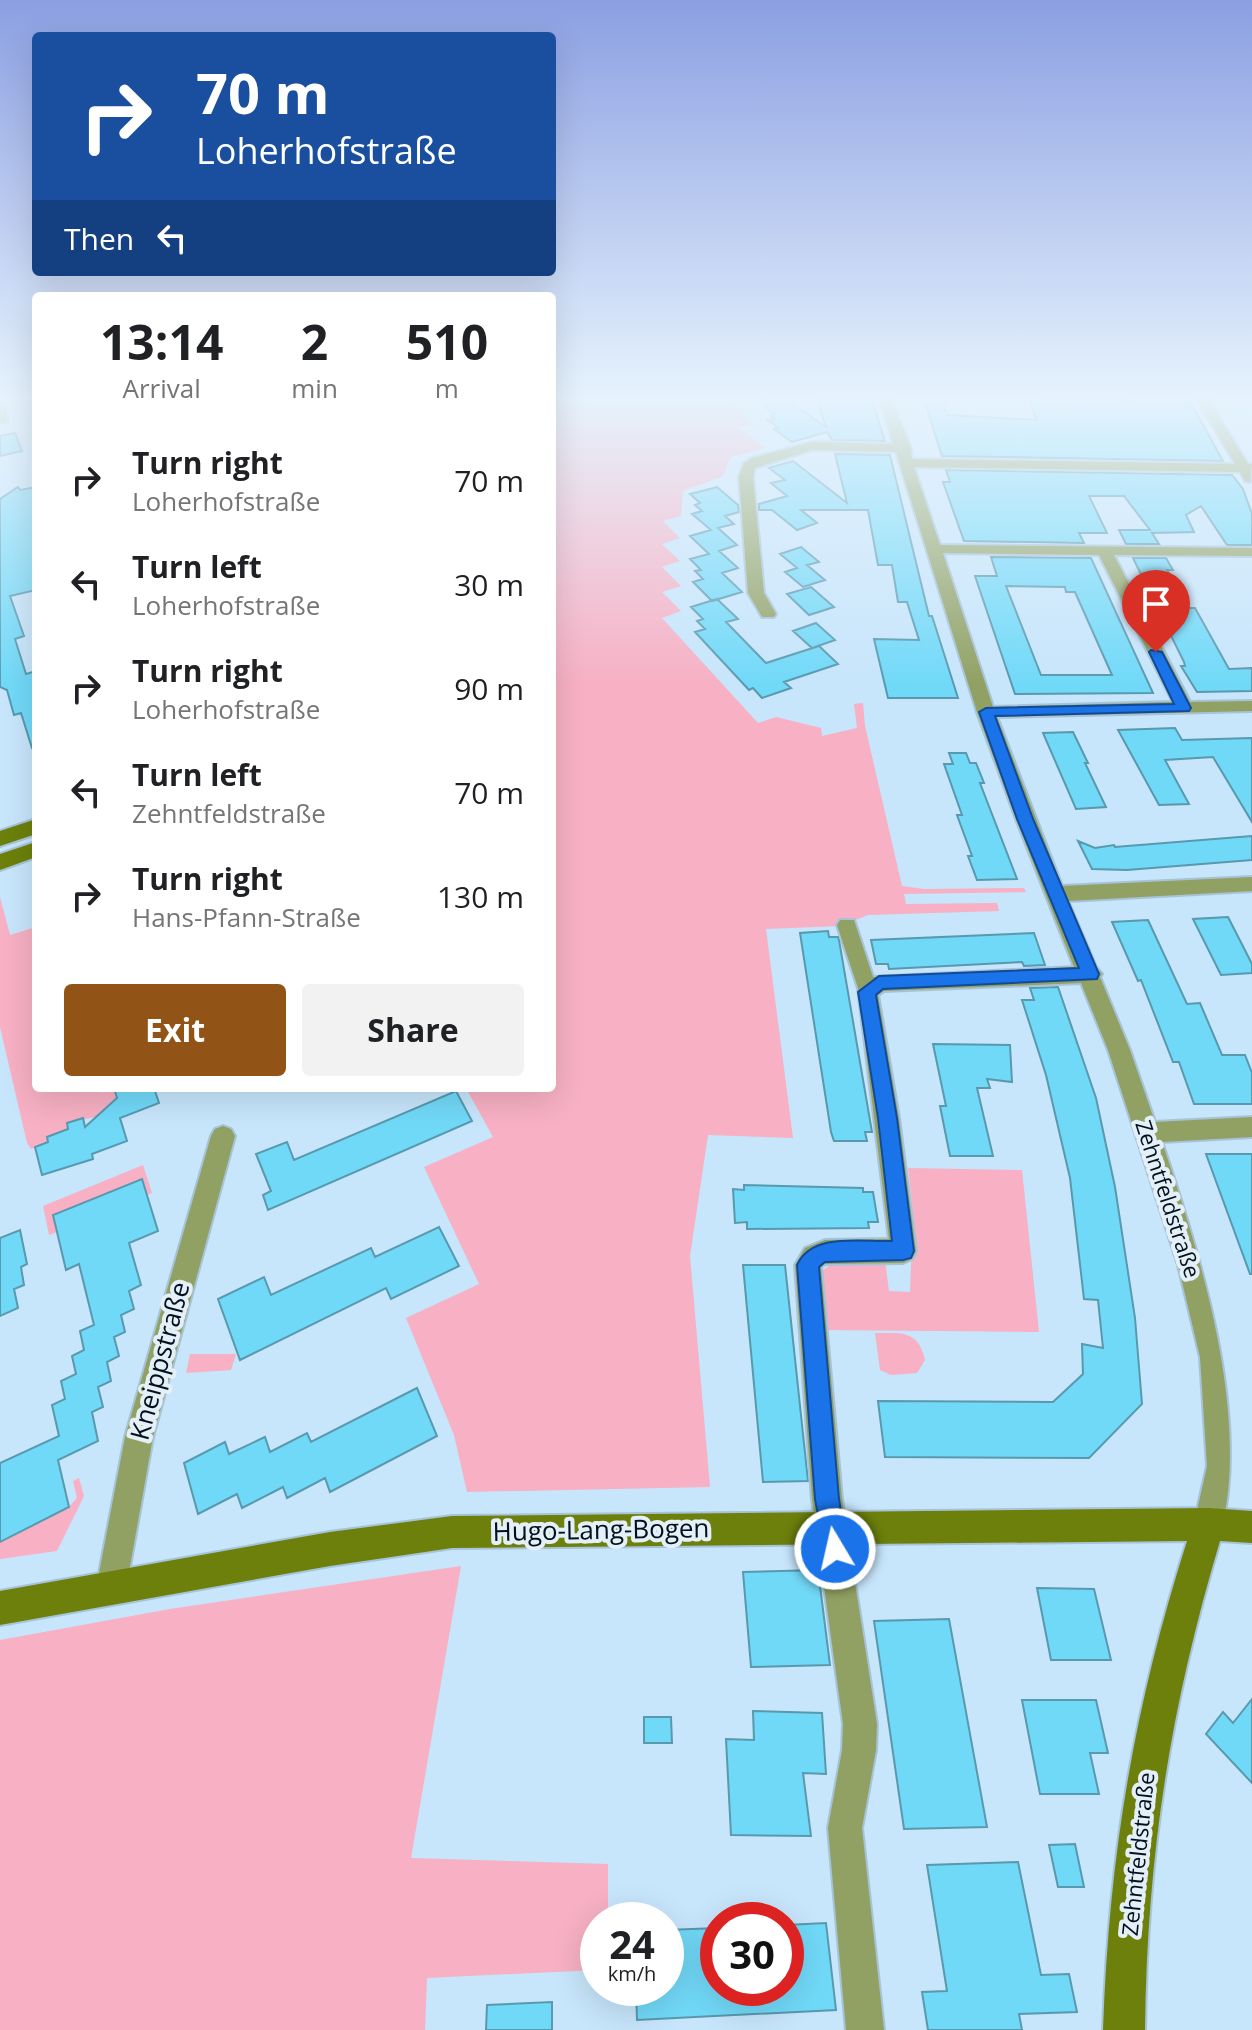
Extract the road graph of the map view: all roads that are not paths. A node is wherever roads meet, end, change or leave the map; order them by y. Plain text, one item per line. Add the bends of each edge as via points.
1 (748, 495) edge
2 (919, 495) edge
3 (936, 549) junction
4 (1104, 551) junction
5 (1252, 552) edge
6 (768, 614) dead end
7 (1252, 706) edge
8 (1184, 708) junction
9 (986, 712) junction
10 (32, 827) edge
11 (0, 839) edge
12 (32, 850) edge
13 (0, 862) edge
14 (1252, 884) edge
15 (1057, 894) junction
16 (847, 925) dead end
17 (1091, 974) junction
18 (871, 987) junction
19 (1252, 1127) edge
20 (1146, 1133) junction
21 (223, 1136) dead end
22 (1209, 1524) junction
23 (1252, 1527) edge
24 (832, 1529) junction
25 (111, 1589) junction
26 (0, 1608) edge
27 (865, 2030) edge
28 (1124, 2030) edge

1 - 6 street via 756,593
2 - 3 street, Zehntfeldstraße
3 - 4 street
3 - 9 street, Zehntfeldstraße
4 - 5 street
4 - 8 street
7 - 8 street
8 - 9 street
9 - 15 street, Zehntfeldstraße
10 - 11 street
12 - 13 street
14 - 15 street
15 - 17 street, Zehntfeldstraße
16 - 18 street via 864,981
17 - 18 street
17 - 20 street, Zehntfeldstraße
18 - 24 street via 867,992 903,1251 825,1252 808,1265
19 - 20 street
20 - 22 street, Zehntfeldstraße via 1191,1265 1214,1357 1222,1466
21 - 25 street, Kneippstraße via 139,1437
22 - 23 street, Hugo-Lang-Bogen
22 - 24 street, Hugo-Lang-Bogen
22 - 28 street, Zehntfeldstraße via 1185,1601 1140,1808
24 - 25 street, Hugo-Lang-Bogen via 452,1532
24 - 27 street via 860,1724 845,1828
25 - 26 street, Hugo-Lang-Bogen

